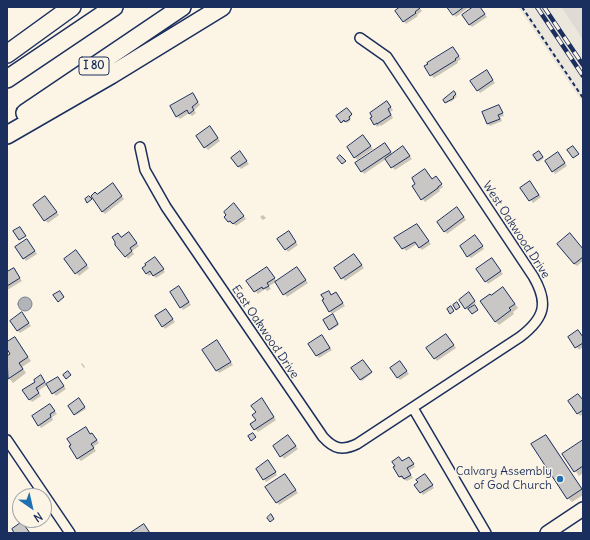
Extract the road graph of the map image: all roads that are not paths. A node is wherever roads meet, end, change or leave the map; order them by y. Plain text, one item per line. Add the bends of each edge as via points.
1 (72, 7) edge
2 (114, 7) edge
3 (182, 7) edge
4 (222, 7) edge
5 (360, 38) dead end
6 (7, 54) edge
7 (7, 79) edge
8 (7, 126) edge
9 (7, 135) edge
10 (140, 147) dead end
11 (413, 408) junction
12 (7, 440) edge
13 (583, 509) edge
14 (70, 533) edge
15 (486, 533) edge
16 (547, 533) edge

1 - 6 highway
2 - 7 highway
3 - 8 highway, I 80
4 - 9 highway
5 - 11 street, West Oakwood Drive via 387,57 535,280 543,302 542,313 527,332
10 - 11 street, East Oakwood Drive via 145,170 166,207 327,442 337,448 351,447
11 - 15 street
12 - 14 street
13 - 16 street

